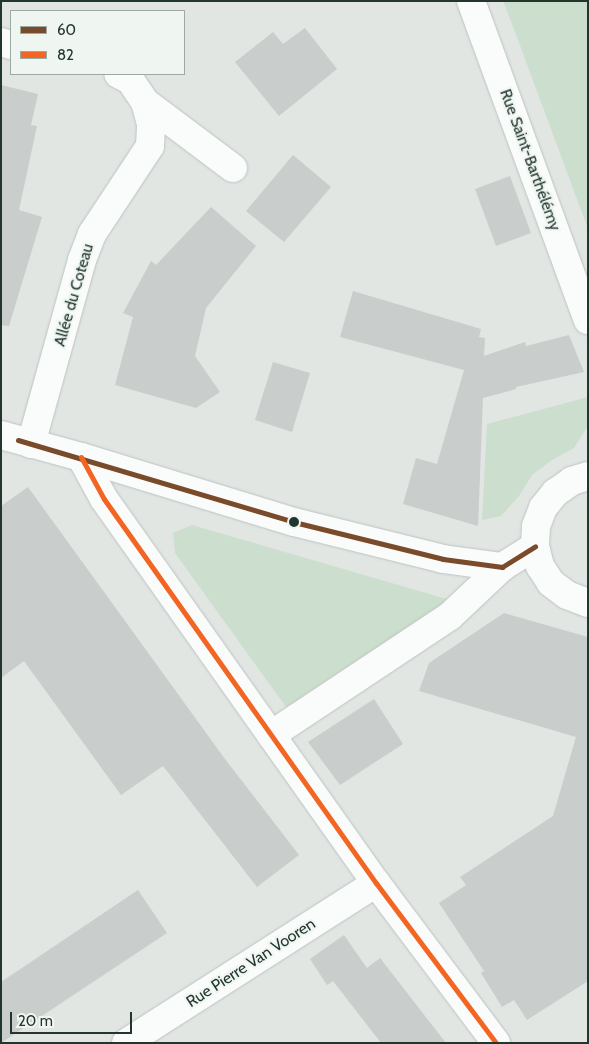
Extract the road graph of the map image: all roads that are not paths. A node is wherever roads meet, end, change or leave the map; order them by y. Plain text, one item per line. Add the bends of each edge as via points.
1 (471, 1) edge
2 (120, 75) edge
3 (145, 102) junction
4 (233, 168) dead end
5 (588, 320) edge
6 (1, 435) edge
7 (31, 444) junction
8 (81, 457) junction
9 (588, 476) edge
10 (535, 546) junction
11 (502, 567) junction
12 (588, 603) edge
13 (271, 735) junction
14 (376, 883) junction
15 (126, 1043) edge
16 (496, 1043) edge

1 - 5 street, Rue Saint-Barthélémy
2 - 3 street, Allée du Coteau via 130,80
3 - 4 street, Allée du Coteau
3 - 7 street, Allée du Coteau via 150,146 92,234
6 - 7 street
7 - 8 street
8 - 11 street via 294,522 443,559
8 - 13 street via 104,499
9 - 10 street via 555,493 543,508 536,526
10 - 11 street
10 - 12 street via 540,566 551,583 567,596
11 - 13 street via 450,616
13 - 14 street
14 - 15 street, Rue Pierre Van Vooren
14 - 16 street

